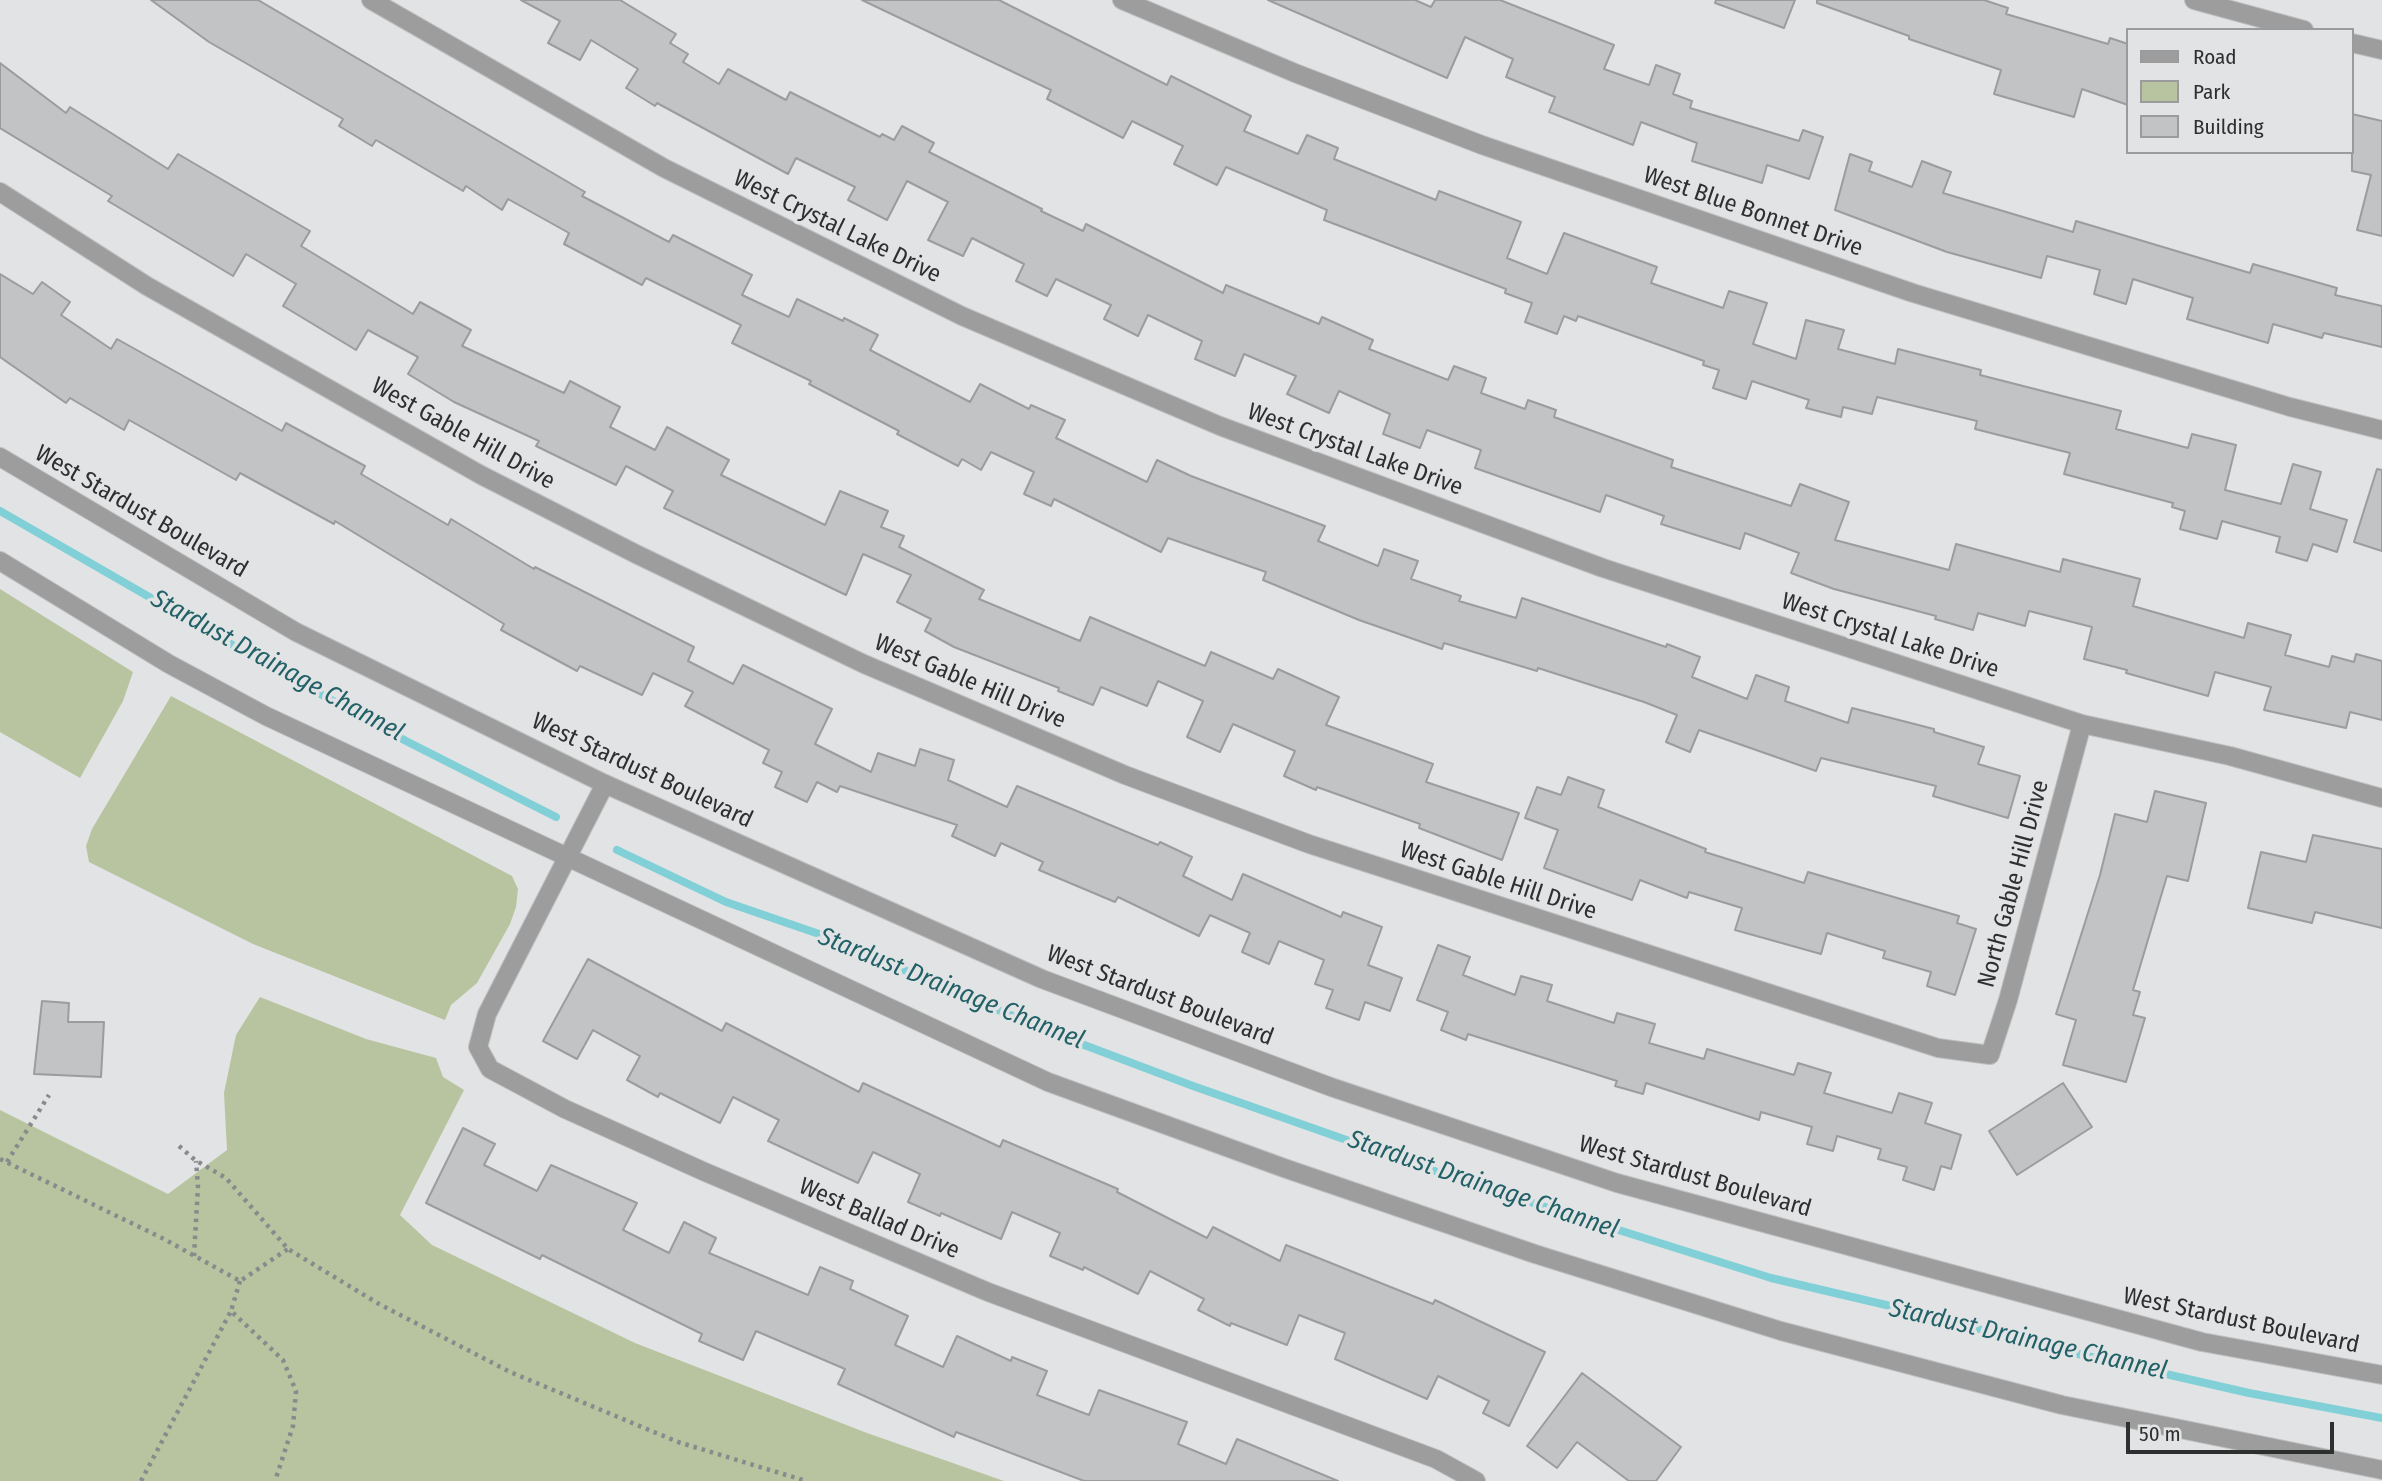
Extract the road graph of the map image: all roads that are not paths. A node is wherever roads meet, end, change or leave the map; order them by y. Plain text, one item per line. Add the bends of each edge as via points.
1 (371, 0) edge
2 (1122, 0) edge
3 (2194, 0) edge
4 (2297, 28) edge
5 (2354, 43) edge
6 (2382, 50) edge
7 (0, 192) edge
8 (2382, 430) edge
9 (0, 457) edge
10 (0, 561) edge
11 (2081, 724) junction
12 (605, 784) junction
13 (2382, 798) edge
14 (567, 857) junction
15 (1990, 1055) joint
16 (2382, 1376) edge
17 (2382, 1470) edge
18 (1476, 1481) edge

1 - 11 street, West Crystal Lake Drive via 664,168 962,316 1220,426 1602,568
2 - 8 street, West Blue Bonnet Drive via 1482,145 1913,293 2290,407
3 - 4 street
5 - 6 street
7 - 15 street, West Gable Hill Drive via 147,286 481,475 877,669 1125,775 1309,844 1937,1048
9 - 12 street, West Stardust Boulevard via 296,632
10 - 14 street via 169,664 266,716
11 - 13 street, West Crystal Lake Drive via 2230,756
11 - 15 street, North Gable Hill Drive
12 - 14 street, West Ballad Drive
12 - 16 street, West Stardust Boulevard via 1042,979 1331,1087 1617,1183 2202,1342
14 - 17 street via 1048,1082 1508,1245 1782,1331 2062,1405
14 - 18 street, West Ballad Drive via 487,1014 478,1047 490,1069 654,1149 988,1292 1436,1459

